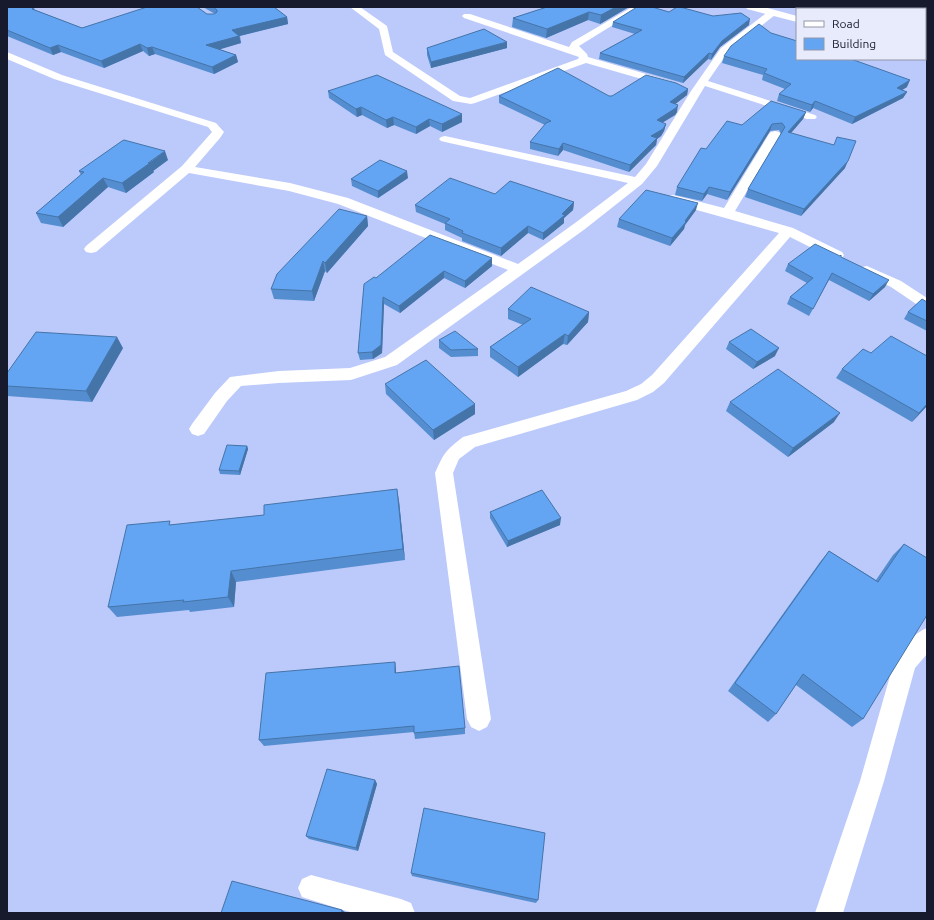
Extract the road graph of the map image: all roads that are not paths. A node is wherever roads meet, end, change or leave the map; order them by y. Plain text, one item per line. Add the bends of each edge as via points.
1 (354, 7) edge
2 (638, 7) edge
3 (751, 7) edge
4 (772, 13) junction
5 (467, 16) dead end
6 (796, 19) edge
7 (7, 55) edge
8 (582, 56) junction
9 (673, 85) edge
10 (695, 87) junction
11 (811, 117) edge
12 (774, 134) edge
13 (445, 139) dead end
14 (186, 169) junction
15 (636, 187) junction
16 (663, 197) edge
17 (728, 213) junction
18 (788, 231) junction
19 (91, 250) dead end
20 (518, 269) junction
21 (927, 305) edge
22 (198, 429) dead end
23 (927, 638) edge
24 (478, 719) dead end
25 (311, 888) dead end
26 (388, 911) edge
27 (829, 913) edge

1 - 8 street via 384,28 388,53 456,99 464,101 471,101 576,64
2 - 8 street via 575,44 575,50
3 - 4 street
4 - 6 street
4 - 10 street via 724,50
5 - 8 street
7 - 14 street via 58,77 212,125 218,132 216,136
8 - 9 street
10 - 11 street
10 - 15 street via 651,166
12 - 17 street
13 - 15 street
14 - 19 street
14 - 20 street via 290,187 343,201
15 - 20 street
16 - 17 street
17 - 18 street
18 - 21 street via 896,284
18 - 24 street via 658,379 647,388 631,396 469,442 452,455 444,474
20 - 22 street via 391,361 351,374 279,377 236,382 221,397
23 - 27 street via 905,662 872,781
25 - 26 street

